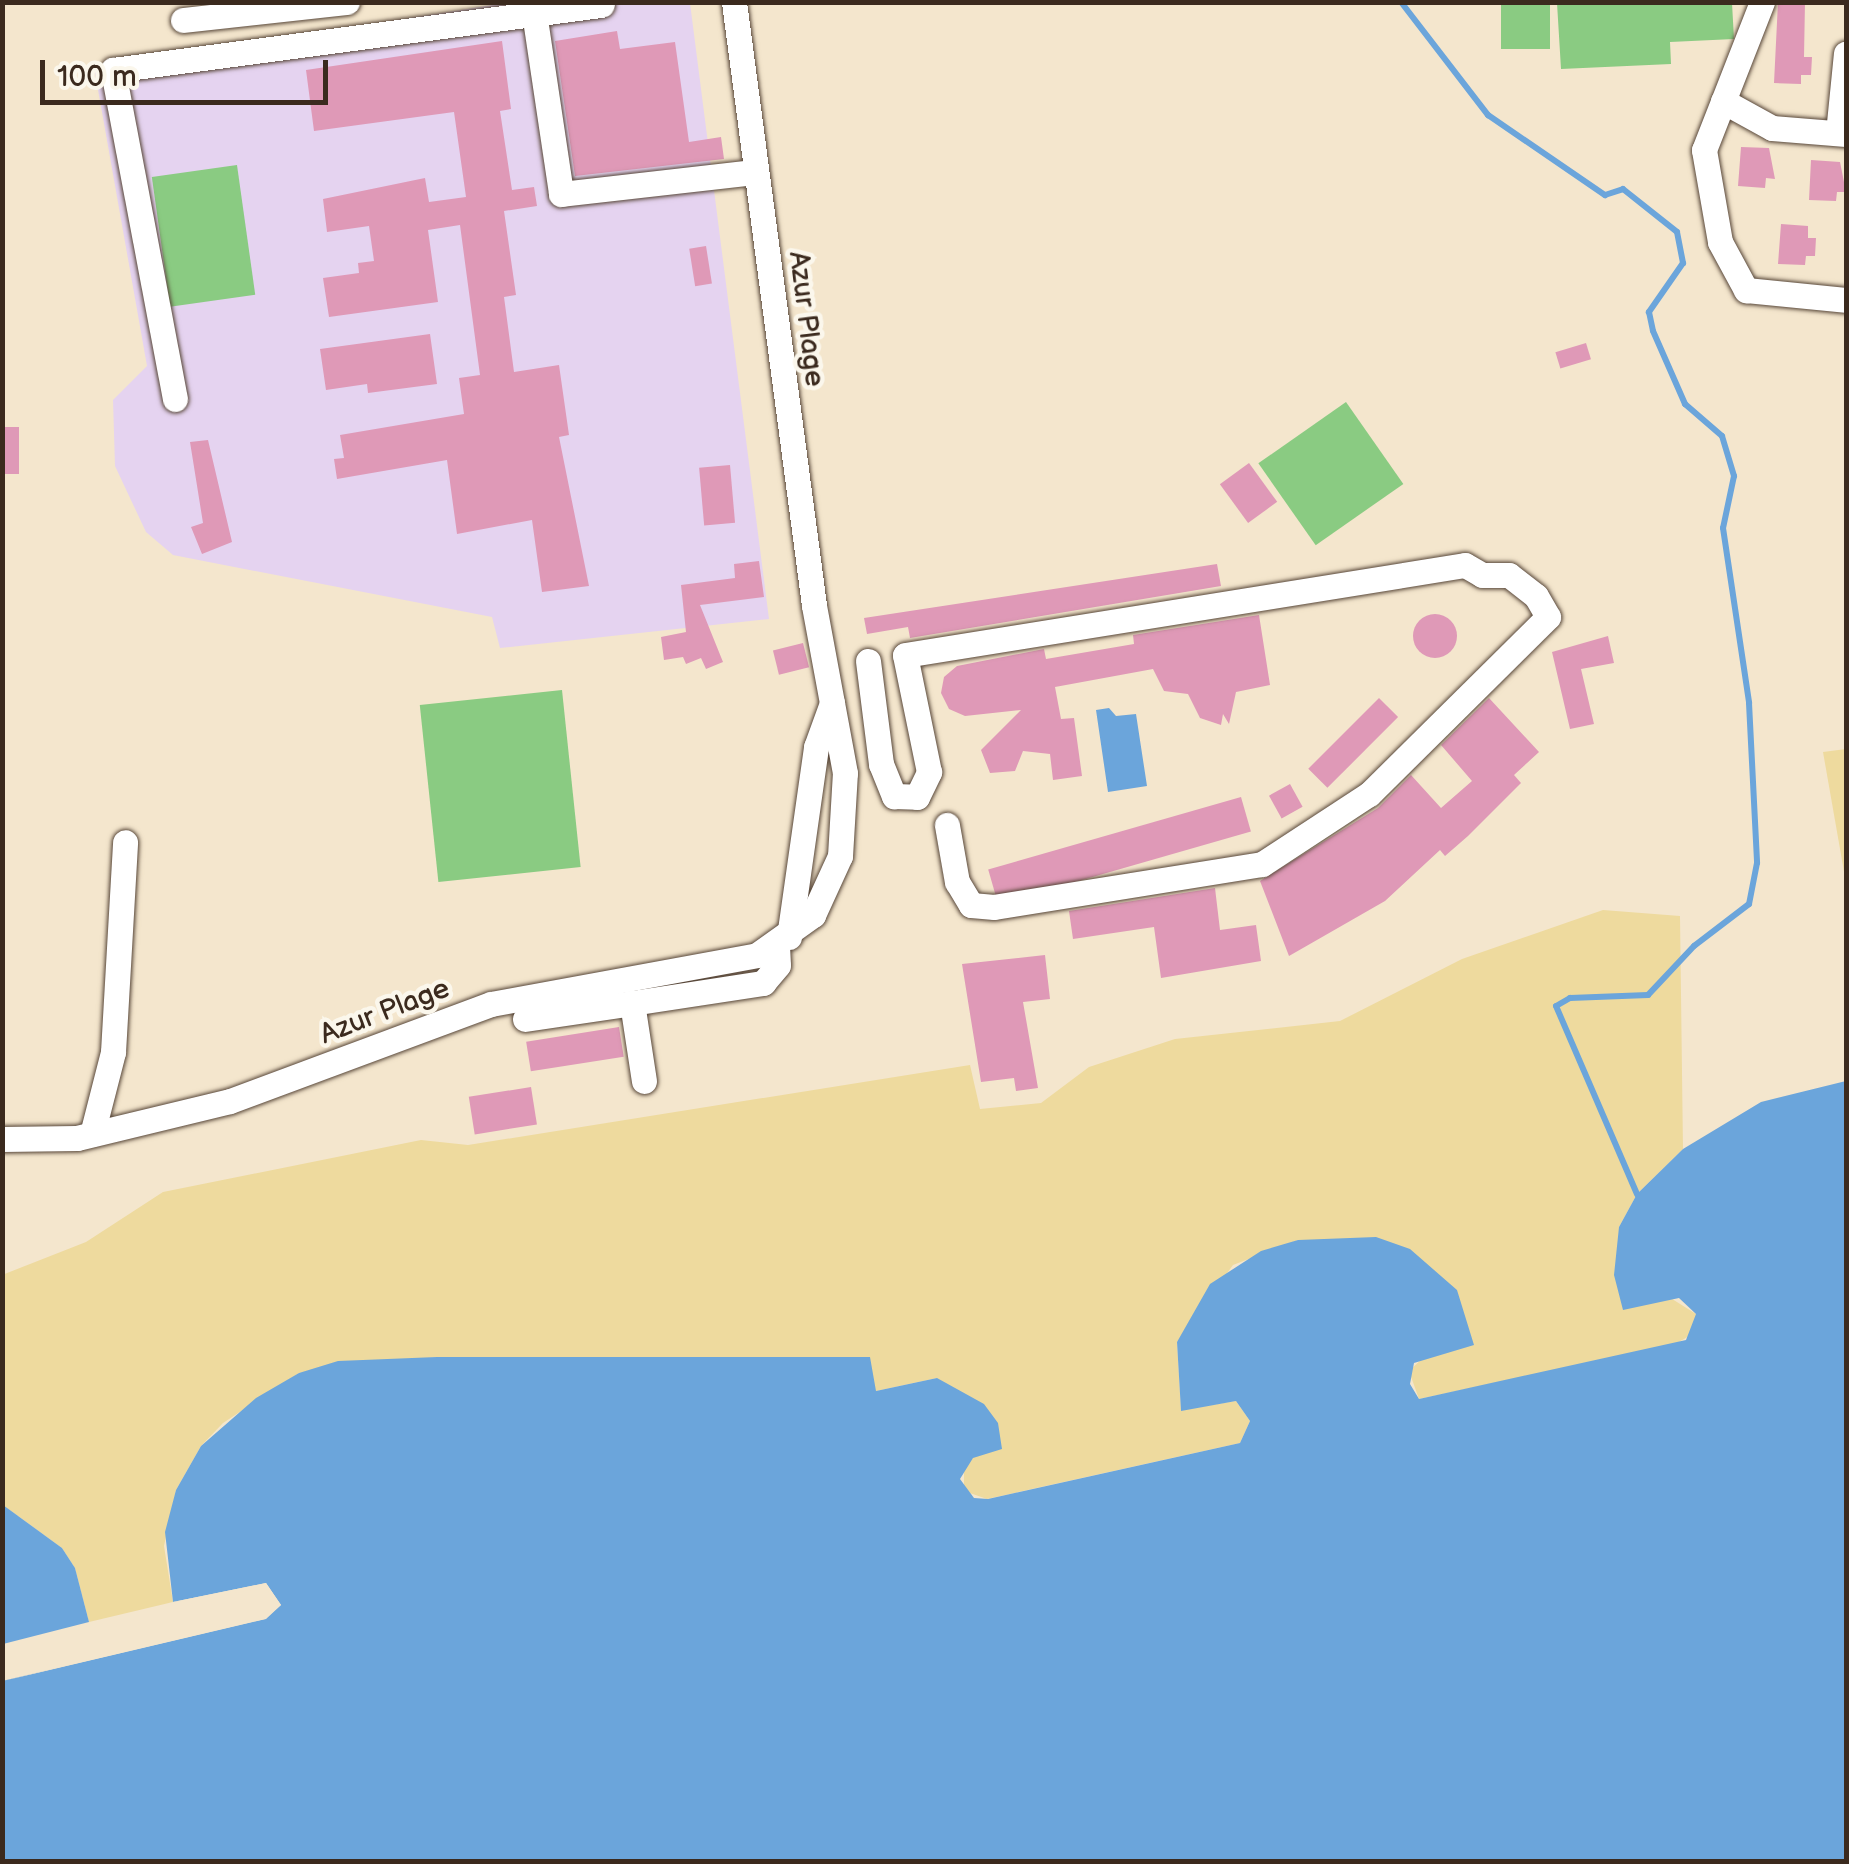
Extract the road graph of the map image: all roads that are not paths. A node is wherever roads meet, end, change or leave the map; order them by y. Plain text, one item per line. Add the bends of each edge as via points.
1 (347, 2) edge
2 (734, 2) edge
3 (1762, 2) edge
4 (602, 5) dead end
5 (535, 18) junction
6 (182, 20) dead end
7 (1846, 53) edge
8 (1723, 100) junction
9 (1842, 134) edge
10 (755, 172) junction
11 (1846, 300) edge
12 (175, 399) dead end
13 (905, 655) junction
14 (868, 660) junction
15 (826, 668) junction
16 (832, 703) junction
17 (946, 825) dead end
18 (125, 842) dead end
19 (783, 941) junction
20 (632, 1003) junction
21 (525, 1019) dead end
22 (644, 1081) dead end
23 (92, 1134) junction
24 (2, 1138) edge

1 - 6 street
2 - 10 street, Azur Plage
3 - 8 street
4 - 5 street
5 - 10 street via 561,194
5 - 12 street via 113,70
7 - 9 street
8 - 9 street via 1772,128
8 - 11 street via 1704,150 1720,242 1746,290
10 - 15 street, Azur Plage
13 - 14 street
13 - 14 street via 929,772 916,798 894,796 881,764
13 - 17 street via 1465,565 1482,575 1509,575 1536,596 1548,616 1369,794 1262,864 994,907 971,905 957,882
14 - 15 street
15 - 16 street, Azur Plage
16 - 19 street, Azur Plage via 816,747
16 - 19 street, Azur Plage via 844,773 840,856 813,914
18 - 23 street via 113,1052
19 - 20 street via 778,965 762,983
19 - 23 street, Azur Plage via 757,956 490,1004 230,1101
20 - 21 street
20 - 22 street
23 - 24 street, Azur Plage

